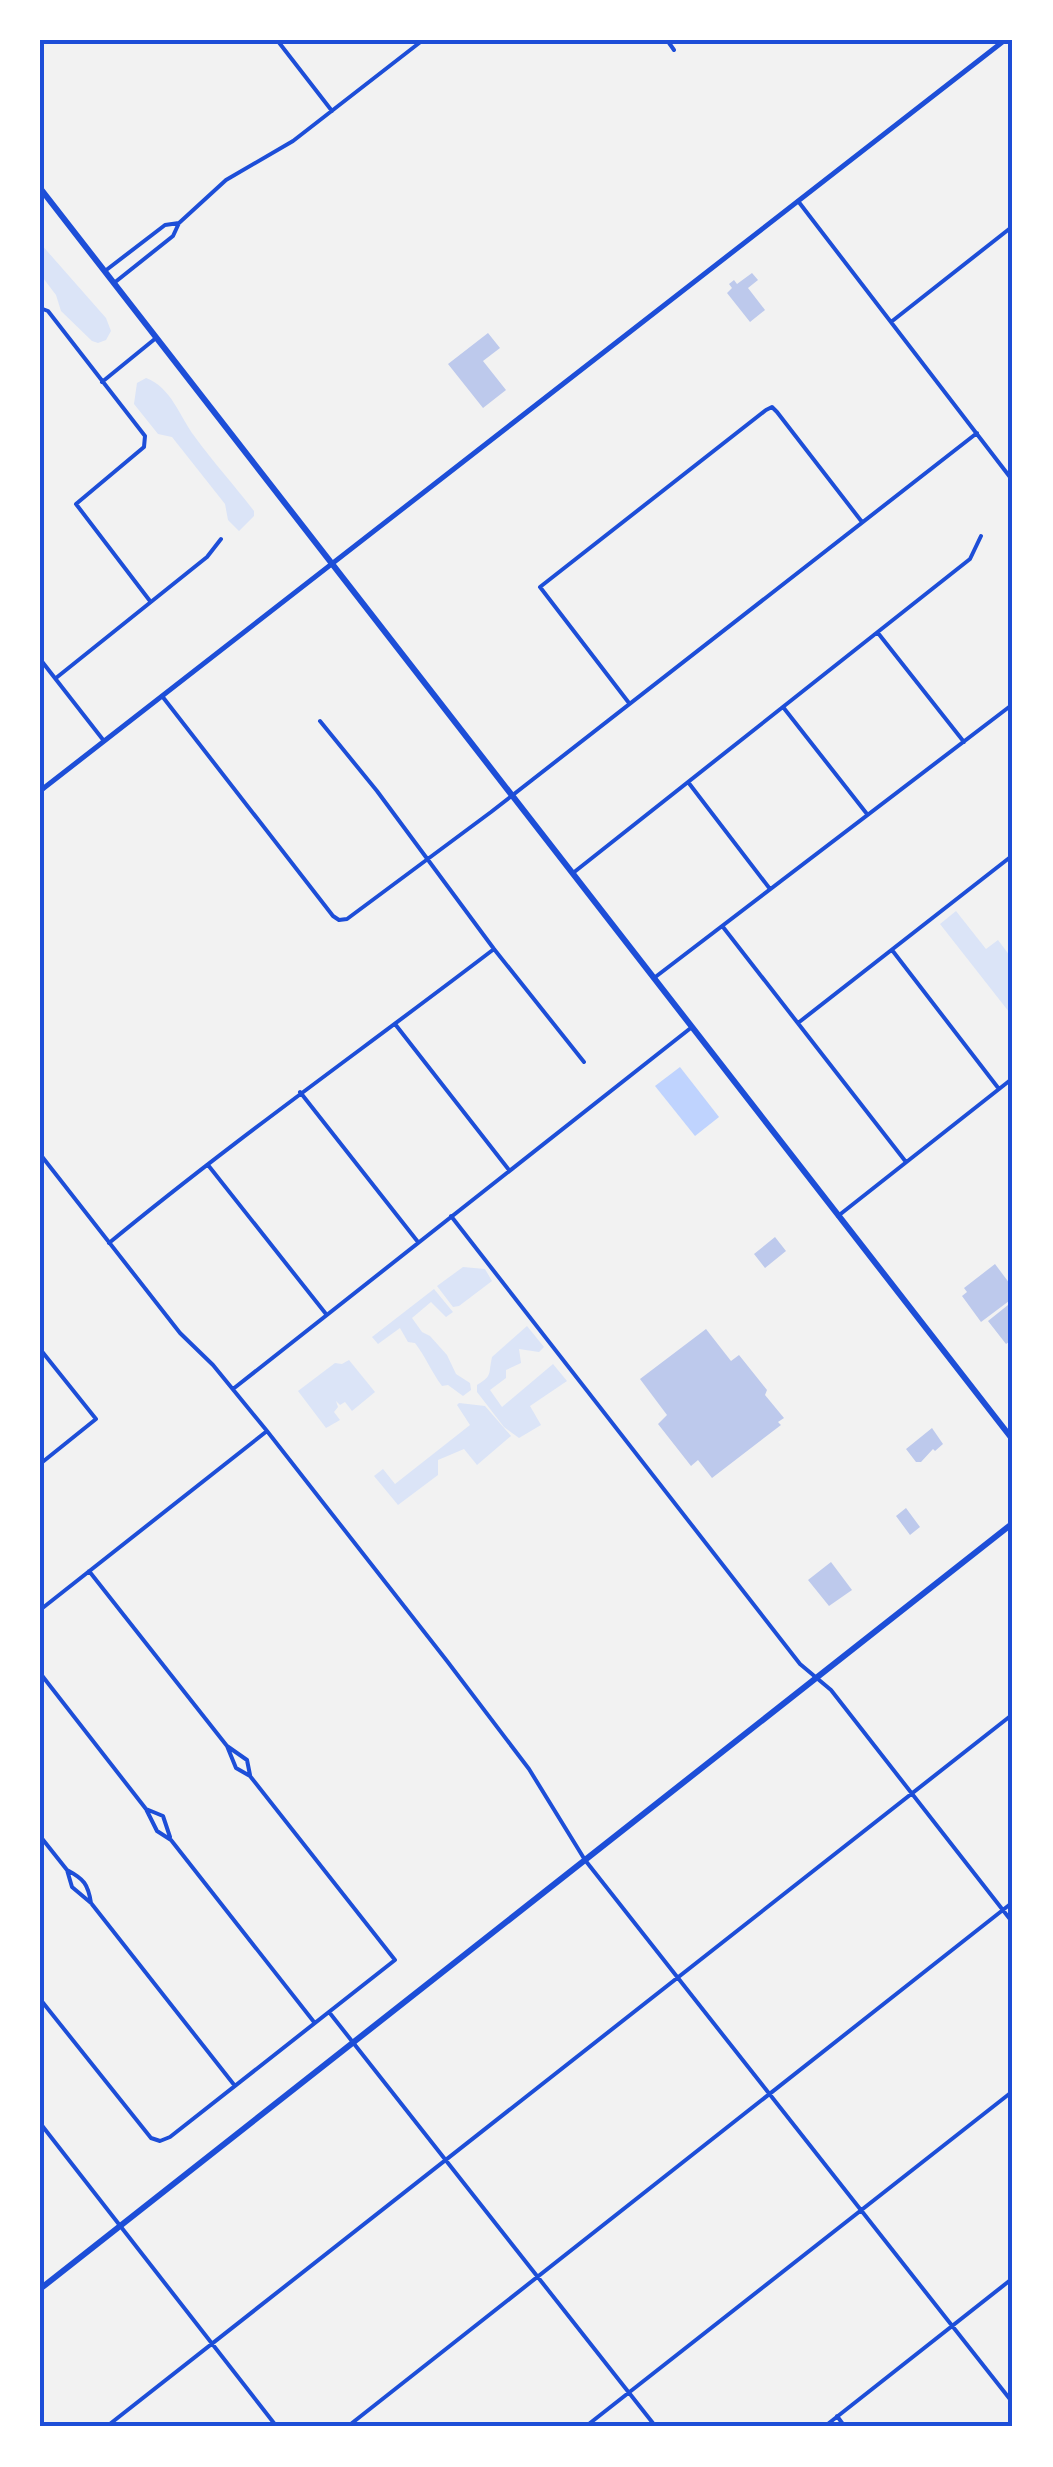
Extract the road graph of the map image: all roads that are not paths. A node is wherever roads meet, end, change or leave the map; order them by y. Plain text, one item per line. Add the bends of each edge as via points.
1 (276, 40) edge
2 (423, 40) edge
3 (667, 40) edge
4 (1005, 40) edge
5 (674, 50) dead end
6 (332, 112) junction
7 (40, 188) edge
8 (798, 201) junction
9 (179, 223) junction
10 (1012, 230) edge
11 (146, 240) junction
12 (155, 251) junction
13 (104, 271) junction
14 (114, 283) junction
15 (41, 307) edge
16 (891, 322) junction
17 (156, 338) junction
18 (102, 382) junction
19 (976, 433) junction
20 (1013, 480) edge
21 (862, 522) junction
22 (980, 536) dead end
23 (220, 540) dead end
24 (331, 563) junction
25 (150, 602) junction
26 (878, 633) junction
27 (40, 659) edge
28 (56, 678) junction
29 (162, 695) junction
30 (628, 702) junction
31 (1011, 706) edge
32 (784, 707) junction
33 (1013, 714) edge
34 (320, 722) dead end
35 (104, 741) junction
36 (964, 742) junction
37 (688, 782) junction
38 (40, 791) edge
39 (513, 795) junction
40 (868, 816) junction
41 (1013, 855) edge
42 (428, 856) junction
43 (573, 873) junction
44 (772, 890) junction
45 (723, 927) junction
46 (494, 949) junction
47 (892, 950) junction
48 (654, 978) junction
49 (798, 1023) junction
50 (395, 1024) junction
51 (692, 1027) junction
52 (584, 1062) dead end
53 (1013, 1078) edge
54 (999, 1089) junction
55 (300, 1092) junction
56 (40, 1154) edge
57 (906, 1162) junction
58 (208, 1165) junction
59 (509, 1170) junction
60 (451, 1216) junction
61 (838, 1216) junction
62 (418, 1242) junction
63 (108, 1243) junction
64 (326, 1314) junction
65 (40, 1349) edge
66 (233, 1389) junction
67 (267, 1431) junction
68 (1013, 1440) edge
69 (40, 1464) edge
70 (1013, 1524) edge
71 (89, 1572) junction
72 (40, 1610) edge
73 (40, 1673) edge
74 (815, 1679) junction
75 (1013, 1714) edge
76 (227, 1746) junction
77 (250, 1776) junction
78 (911, 1793) junction
79 (146, 1809) junction
80 (40, 1836) edge
81 (171, 1840) junction
82 (585, 1860) junction
83 (67, 1870) junction
84 (1013, 1902) edge
85 (91, 1903) junction
86 (1003, 1910) junction
87 (1013, 1922) edge
88 (679, 1978) junction
89 (40, 1999) edge
90 (329, 2012) junction
91 (314, 2023) junction
92 (354, 2044) junction
93 (235, 2086) junction
94 (1013, 2091) edge
95 (770, 2094) junction
96 (40, 2123) edge
97 (446, 2160) junction
98 (861, 2210) junction
99 (120, 2226) junction
100 (536, 2275) junction
101 (1013, 2278) edge
102 (40, 2289) edge
103 (952, 2326) junction
104 (213, 2344) junction
105 (630, 2392) junction
106 (1013, 2403) edge
107 (837, 2416) junction
108 (106, 2427) edge
109 (277, 2427) edge
110 (346, 2427) edge
111 (585, 2427) edge
112 (656, 2427) edge
113 (824, 2427) edge
114 (845, 2427) edge

1 - 6 street
2 - 6 street
3 - 5 street
4 - 8 street
6 - 9 street via 226,180
7 - 13 main road
8 - 16 street
8 - 24 street
9 - 11 street
9 - 12 street
10 - 16 street
11 - 12 street
11 - 13 street
12 - 14 street
13 - 14 main road
14 - 17 main road
15 - 18 street
16 - 19 street
17 - 18 street
17 - 24 main road
18 - 25 street via 147,442 76,504
19 - 20 street
19 - 21 street
21 - 30 street
21 - 30 street via 772,407 540,587
22 - 26 street via 970,559
23 - 25 street
24 - 29 street
24 - 39 main road
25 - 28 street
26 - 32 street
26 - 36 street
27 - 28 street
28 - 35 street
29 - 35 street
29 - 42 street via 339,920
30 - 39 street
31 - 33 street
31 - 36 street
32 - 37 street
32 - 40 street
34 - 42 street
35 - 38 street
36 - 40 street
37 - 43 street
37 - 44 street
39 - 42 street
39 - 43 main road
40 - 44 street
41 - 47 street
42 - 46 street
43 - 48 main road
44 - 45 street
45 - 48 street
45 - 49 street
46 - 50 street
46 - 52 street
47 - 49 street
47 - 54 street
48 - 51 main road
49 - 57 street
50 - 55 street
50 - 59 street
51 - 59 street
51 - 61 main road
53 - 54 street
54 - 57 street
55 - 58 street
55 - 62 street
56 - 63 street
57 - 61 street
58 - 63 street
58 - 64 street
59 - 60 street
60 - 62 street
60 - 74 street
61 - 68 main road
62 - 64 street
63 - 66 street
64 - 66 street
65 - 69 street via 96,1420
66 - 67 street
67 - 71 street
67 - 82 street via 530,1770
70 - 74 main road
71 - 72 street
71 - 76 street
73 - 79 street
74 - 78 street via 831,1690
74 - 82 main road
75 - 78 street
76 - 77 street via 236,1768
76 - 77 street via 247,1760
77 - 90 street via 395,1960
78 - 86 street
78 - 88 street
79 - 81 street
79 - 81 street via 167,1822
80 - 83 street
81 - 91 street
82 - 88 street
82 - 92 main road
83 - 85 street via 77,1894
83 - 85 street via 88,1886
84 - 86 street
85 - 93 street
86 - 87 street
86 - 95 street
88 - 95 street
88 - 97 street
89 - 93 street via 151,2138 160,2141
90 - 91 street
90 - 92 street
91 - 93 street
92 - 97 street
92 - 99 main road
94 - 98 street
95 - 98 street
95 - 100 street
96 - 99 street
97 - 100 street
97 - 104 street
98 - 103 street
98 - 105 street
99 - 102 main road
99 - 104 street
100 - 105 street
100 - 110 street
101 - 103 street
103 - 106 street
103 - 107 street
104 - 108 street
104 - 109 street
105 - 111 street
105 - 112 street
107 - 113 street
107 - 114 street

